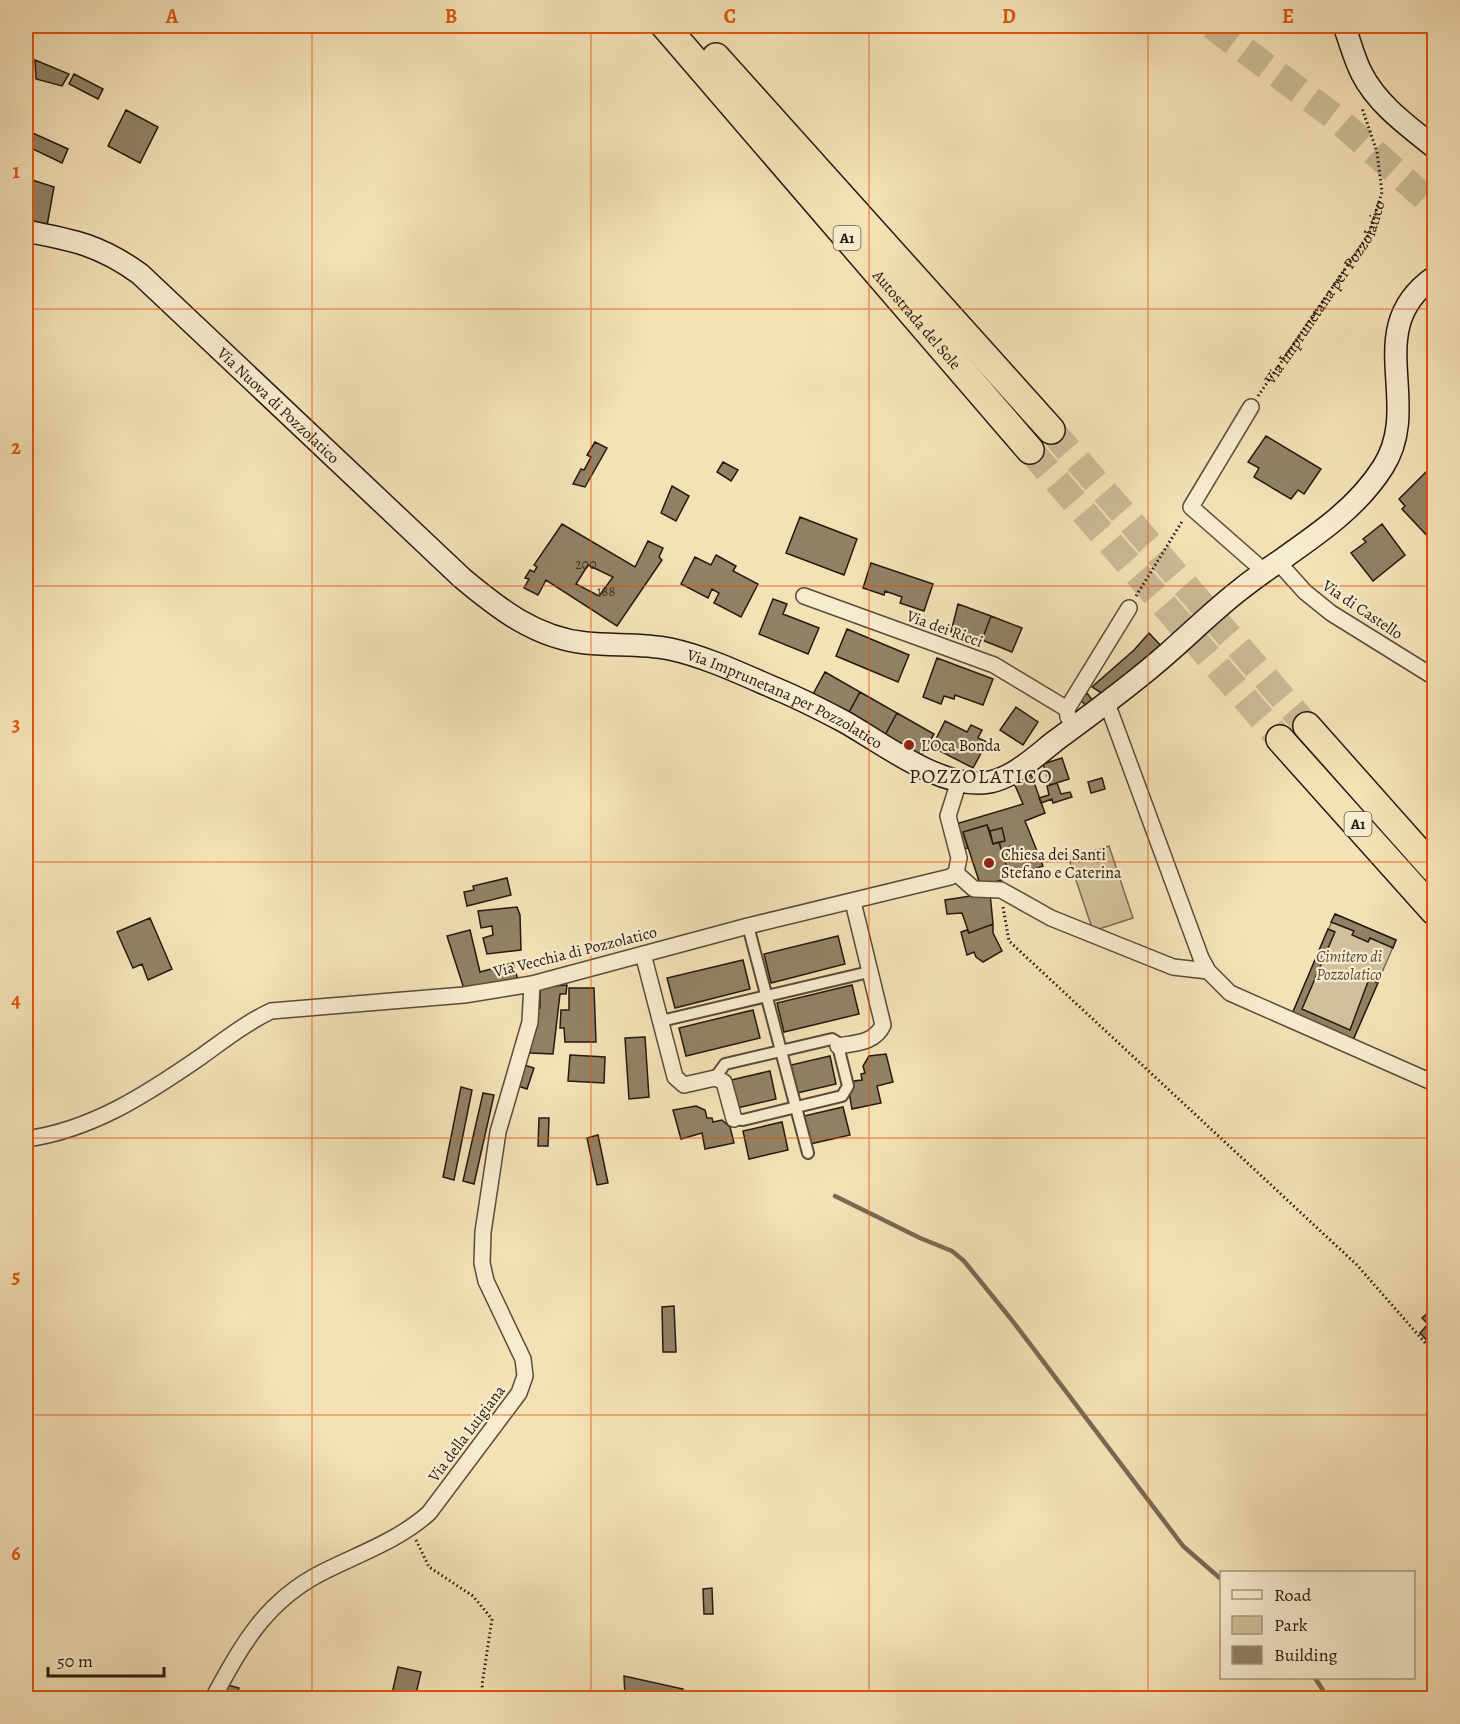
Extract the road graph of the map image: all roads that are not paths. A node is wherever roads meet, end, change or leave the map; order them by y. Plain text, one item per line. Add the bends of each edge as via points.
1 (665, 26) edge
2 (686, 26) edge
3 (1344, 26) edge
4 (1434, 147) edge
5 (26, 231) edge
6 (1434, 278) edge
7 (1251, 407) road end
8 (1051, 430) tunnel mouth
9 (1030, 450) tunnel mouth
10 (1271, 567) junction
11 (804, 596) dead end
12 (1129, 608) road end
13 (510, 616) joint
14 (1434, 677) edge
15 (1107, 703) junction
16 (1071, 718) junction
17 (1307, 726) tunnel mouth
18 (1280, 739) tunnel mouth
19 (959, 781) junction
20 (1434, 869) edge
21 (956, 873) junction
22 (854, 902) junction
23 (1434, 911) edge
24 (748, 926) junction
25 (643, 954) junction
26 (1208, 971) junction
27 (869, 972) junction
28 (532, 984) junction
29 (766, 996) junction
30 (661, 1021) junction
31 (837, 1046) junction
32 (782, 1050) junction
33 (715, 1078) junction
34 (1434, 1083) edge
35 (795, 1107) junction
36 (734, 1119) joint
37 (26, 1139) edge
38 (808, 1153) dead end
39 (213, 1698) edge

1 - 9 highway, Autostrada del Sole / A1
2 - 8 highway, Autostrada del Sole / A1
3 - 4 main road via 1370,89
5 - 13 main road, Via Nuova di Pozzolatico via 85,243 140,274 462,578
6 - 10 main road, Via Imprunetana per Pozzolatico via 1412,299 1395,334 1400,412 1390,455 1376,478 1352,504
7 - 10 street via 1191,507
10 - 14 street, Via di Castello via 1331,613
10 - 15 main road, Via Imprunetana per Pozzolatico
11 - 16 street, Via dei Ricci via 994,665
12 - 16 street, Via Imprunetana per Pozzolatico
13 - 19 main road, Via Imprunetana per Pozzolatico via 543,633 573,641 654,646 691,655 812,705 917,764
15 - 16 main road, Via Imprunetana per Pozzolatico
15 - 26 street
16 - 19 main road, Via Imprunetana per Pozzolatico via 1005,777 992,782
17 - 20 highway, A1
18 - 23 highway, A1
19 - 21 street via 948,816 958,858
21 - 22 street, Via Vecchia di Pozzolatico via 943,880
21 - 26 street via 974,889 1001,890 1051,918 1173,967
22 - 24 street, Via Vecchia di Pozzolatico
22 - 27 street
24 - 25 street, Via Vecchia di Pozzolatico
24 - 29 street
25 - 28 street, Via Vecchia di Pozzolatico
25 - 30 street
26 - 34 street via 1230,993
27 - 29 street
27 - 31 street via 883,1025 880,1033 871,1039
28 - 37 street, Via Vecchia di Pozzolatico via 271,1011 116,1112 52,1136
28 - 39 street, Via della Luigiana via 530,1022 498,1132 482,1263 494,1299 524,1359 525,1376 519,1394 429,1513 411,1529 318,1574 260,1619
29 - 30 street
29 - 32 street
30 - 33 street via 675,1077 684,1085
31 - 32 street via 832,1039
31 - 35 street via 847,1092
32 - 33 street via 725,1064
32 - 35 street
33 - 36 street via 724,1082
35 - 36 street
35 - 38 street

